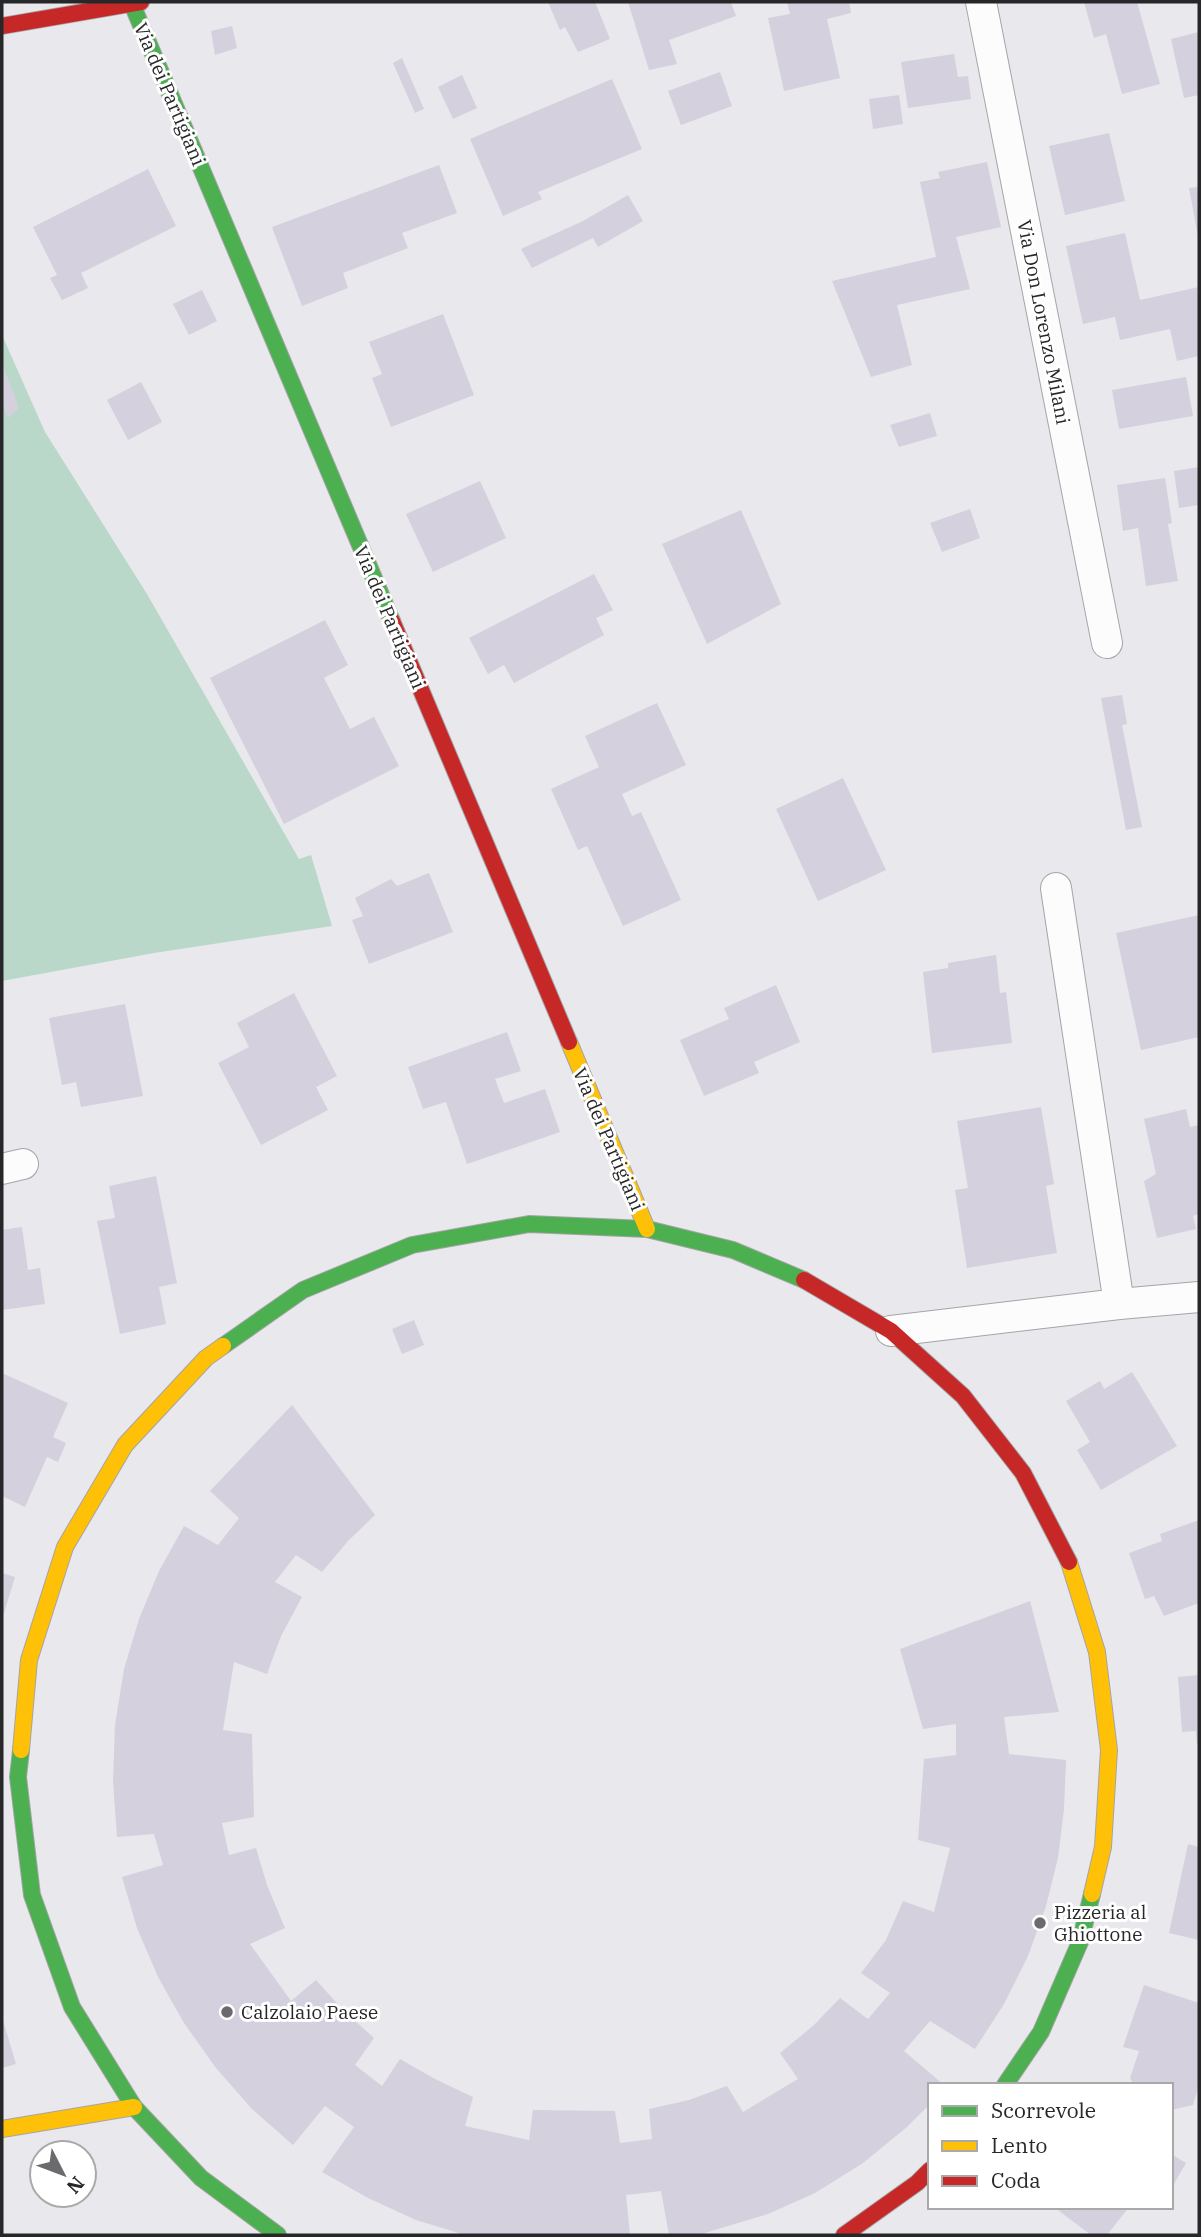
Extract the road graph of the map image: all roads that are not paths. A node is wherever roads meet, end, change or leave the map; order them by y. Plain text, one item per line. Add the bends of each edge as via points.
1 (981, 2) edge
2 (137, 3) edge
3 (2, 26) edge
4 (1107, 643) dead end
5 (1056, 888) dead end
6 (647, 1229) junction
7 (1199, 1297) edge
8 (1119, 1304) junction
9 (891, 1331) junction
10 (1006, 2083) edge
11 (134, 2107) junction
12 (2, 2129) edge
13 (928, 2172) edge
14 (278, 2235) edge
15 (844, 2235) edge

1 - 4 street, Via Don Lorenzo Milani
2 - 3 street
2 - 6 street, Via dei Partigiani
5 - 8 street
6 - 9 street via 733,1250 780,1269 815,1284
6 - 11 street via 529,1224 412,1245 303,1290 206,1358 125,1445 65,1547 29,1660 18,1777 32,1895 72,2007
7 - 8 street
8 - 9 street
9 - 10 street via 963,1396 1023,1473 1068,1559 1097,1652 1109,1750 1103,1847 1080,1942 1041,2032
11 - 12 street
11 - 14 street via 201,2178
13 - 15 street

